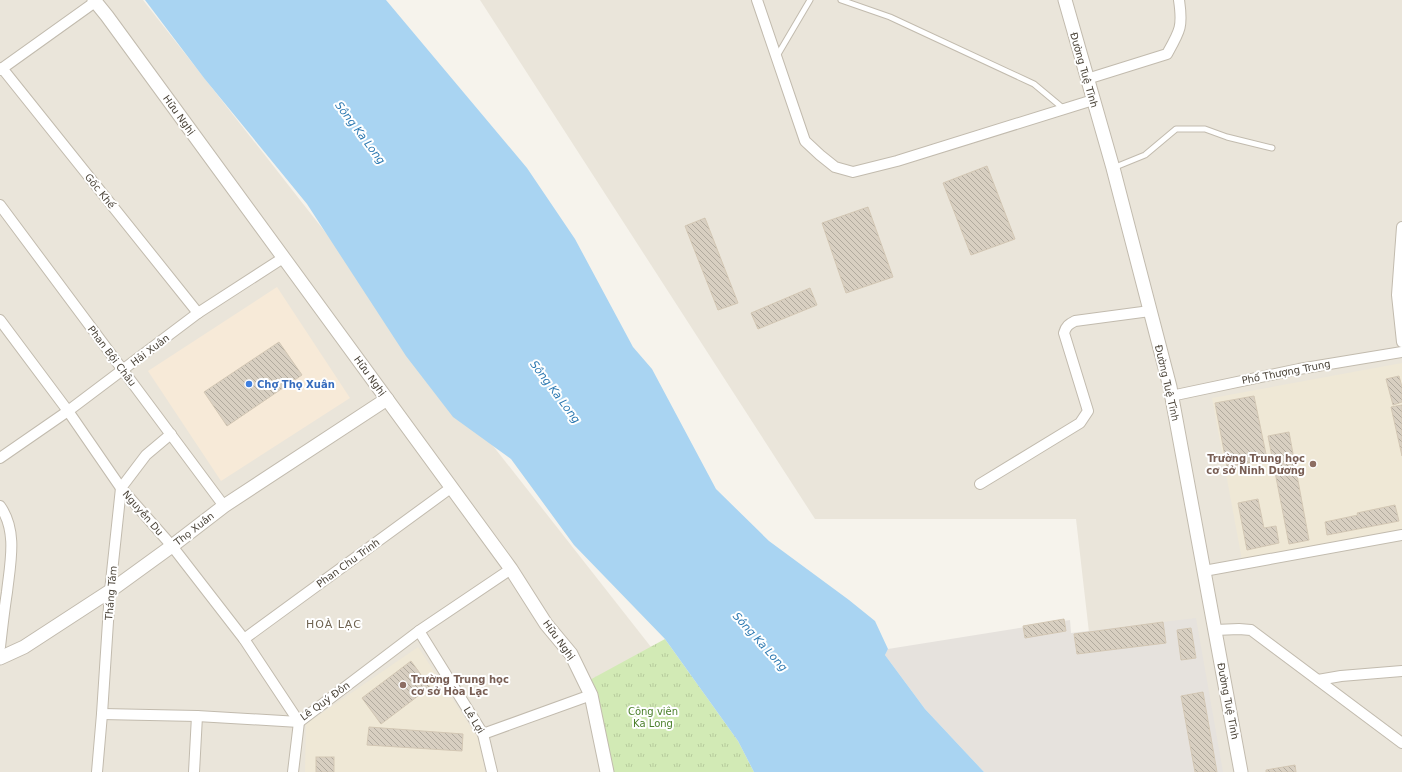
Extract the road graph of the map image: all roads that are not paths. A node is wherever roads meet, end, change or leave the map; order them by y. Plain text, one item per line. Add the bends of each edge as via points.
1 (757, 0) edge
2 (810, 0) edge
3 (841, 0) edge
4 (1065, 0) edge
5 (1179, 0) edge
6 (94, 1) edge
7 (777, 58) junction
8 (1, 69) edge
9 (1087, 79) junction
10 (1092, 100) junction
11 (1064, 109) junction
12 (1272, 148) dead end
13 (1113, 168) junction
14 (0, 205) edge
15 (1402, 228) edge
16 (283, 258) junction
17 (1150, 311) junction
18 (198, 313) junction
19 (2, 326) edge
20 (1402, 342) edge
21 (1402, 352) edge
22 (123, 370) junction
23 (1171, 396) junction
24 (387, 399) junction
25 (68, 411) junction
26 (171, 434) junction
27 (0, 458) edge
28 (980, 484) dead end
29 (452, 487) junction
30 (121, 488) junction
31 (0, 506) edge
32 (224, 506) junction
33 (1402, 535) edge
34 (172, 546) junction
35 (511, 569) junction
36 (1204, 571) junction
37 (110, 591) junction
38 (1215, 630) junction
39 (419, 631) junction
40 (244, 639) junction
41 (0, 647) edge
42 (0, 658) edge
43 (1402, 671) edge
44 (1318, 680) junction
45 (591, 695) junction
46 (102, 714) junction
47 (197, 716) junction
48 (299, 722) junction
49 (484, 734) junction
50 (1402, 743) edge
51 (97, 772) edge
52 (194, 772) edge
53 (293, 772) edge
54 (492, 772) edge
55 (607, 772) edge
56 (1241, 772) edge

1 - 7 street
2 - 7 lane
3 - 11 lane via 890,17 1034,84
4 - 9 street, Đường Tuệ Tĩnh
5 - 9 street via 1179,33 1167,54
6 - 8 street
6 - 16 street, Hữu Nghị
7 - 11 street via 805,141 835,167 853,172
8 - 18 street, Gốc Khế
9 - 10 street, Đường Tuệ Tĩnh
10 - 11 street
10 - 13 street, Đường Tuệ Tĩnh
12 - 13 lane via 1205,129 1176,129 1145,155
13 - 17 street, Đường Tuệ Tĩnh
14 - 22 street, Phan Bội Châu
15 - 20 street via 1396,295
16 - 18 street, Hải Xuân
16 - 24 street, Hữu Nghị
17 - 23 street, Đường Tuệ Tĩnh
17 - 28 street via 1075,321 1066,327 1064,333 1088,411 1080,423
18 - 22 street, Hải Xuân
19 - 25 street, Nguyễn Du
21 - 23 street, Phố Thượng Trung via 1299,369
22 - 25 street, Hải Xuân
22 - 26 street, Phan Bội Châu
23 - 36 street, Đường Tuệ Tĩnh
24 - 29 street, Hữu Nghị
24 - 32 street, Thọ Xuân
25 - 27 street, Hải Xuân
25 - 30 street, Nguyễn Du
26 - 30 street via 146,455
26 - 32 street, Phan Bội Châu
29 - 35 street, Hữu Nghị
29 - 40 street, Phan Chu Trinh
30 - 34 street, Nguyễn Du
30 - 37 street, Tháng Tám
31 - 41 street via 5,513 11,543
32 - 34 street, Thọ Xuân
33 - 36 street
34 - 37 street, Thọ Xuân
34 - 40 street, Nguyễn Du
35 - 39 street, Lê Quý Đôn
35 - 45 street, Hữu Nghị via 546,624 571,654
36 - 38 street, Đường Tuệ Tĩnh
37 - 42 street, Thọ Xuân via 24,647
37 - 46 street, Tháng Tám
38 - 44 street via 1251,630
38 - 56 street, Đường Tuệ Tĩnh
39 - 48 street, Lê Quý Đôn
39 - 49 street, Lê Lợi
40 - 48 street, Nguyễn Du
43 - 44 street
44 - 50 street
45 - 49 street
45 - 55 street, Hữu Nghị
46 - 47 street, Lê Quý Đôn
46 - 51 street, Tháng Tám
47 - 48 street, Lê Quý Đôn
47 - 52 street
48 - 53 street
49 - 54 street, Lê Lợi

